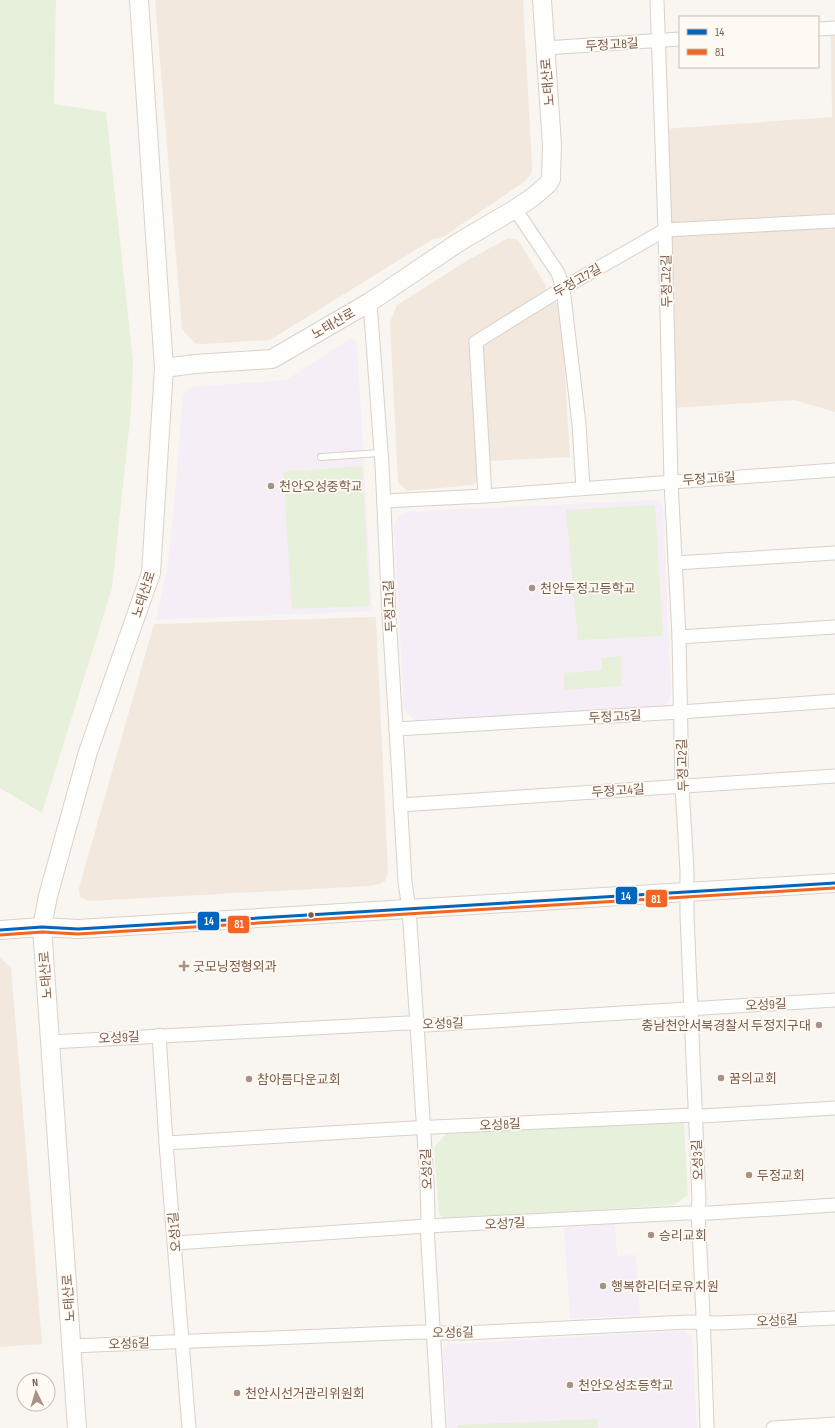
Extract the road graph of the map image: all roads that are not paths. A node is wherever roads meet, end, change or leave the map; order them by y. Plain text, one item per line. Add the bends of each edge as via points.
1 (139, 0) edge
2 (542, 0) edge
3 (657, 0) edge
4 (835, 28) edge
5 (819, 29) edge
6 (679, 39) edge
7 (658, 41) junction
8 (545, 48) junction
9 (515, 209) junction
10 (835, 222) edge
11 (665, 230) junction
12 (562, 288) junction
13 (370, 302) junction
14 (164, 368) junction
15 (380, 453) junction
16 (321, 457) dead end
17 (835, 470) edge
18 (671, 481) junction
19 (583, 488) junction
20 (485, 496) junction
21 (384, 501) junction
22 (835, 553) edge
23 (675, 563) junction
24 (835, 627) edge
25 (679, 638) junction
26 (835, 701) edge
27 (680, 712) junction
28 (396, 729) junction
29 (835, 776) edge
30 (682, 786) junction
31 (400, 805) junction
32 (835, 883) edge
33 (688, 893) junction
34 (409, 909) junction
35 (42, 927) junction
36 (0, 930) edge
37 (835, 1000) edge
38 (690, 1008) junction
39 (417, 1025) junction
40 (159, 1035) junction
41 (50, 1042) junction
42 (835, 1108) edge
43 (695, 1115) junction
44 (423, 1127) junction
45 (166, 1143) junction
46 (835, 1205) edge
47 (698, 1213) junction
48 (427, 1226) junction
49 (175, 1243) junction
50 (835, 1318) edge
51 (704, 1322) junction
52 (434, 1334) junction
53 (183, 1341) junction
54 (71, 1346) junction
55 (835, 1424) edge
56 (77, 1428) edge
57 (189, 1428) edge
58 (439, 1428) edge
59 (707, 1428) edge
60 (773, 1428) edge

1 - 14 street
2 - 8 street, 노태산로
3 - 7 street, 두정고2길
4 - 5 street
6 - 7 street, 두정고8길
7 - 8 street, 두정고8길
7 - 11 street, 두정고2길
8 - 9 street, 노태산로 via 552,179 533,197
9 - 12 street via 558,273
9 - 13 street, 노태산로 via 459,242
10 - 11 street, 두정고7길
11 - 12 street, 두정고7길
11 - 18 street, 두정고2길
12 - 19 street
12 - 20 street, 두정고7길 via 476,342
13 - 14 street, 노태산로 via 272,359
13 - 15 street, 두정고1길
14 - 35 street, 노태산로 via 151,573 88,752 48,896
15 - 16 lane
15 - 21 street, 두정고1길
17 - 18 street, 두정고6길
18 - 19 street, 두정고6길
18 - 23 street, 두정고2길
19 - 20 street, 두정고6길
20 - 21 street, 두정고6길
21 - 28 street, 두정고1길
22 - 23 street
23 - 25 street, 두정고2길
24 - 25 street
25 - 27 street, 두정고2길
26 - 27 street, 두정고5길
27 - 28 street, 두정고5길
27 - 30 street, 두정고2길
28 - 31 street, 두정고1길
29 - 30 street, 두정고4길
30 - 31 street, 두정고4길
30 - 33 street, 두정고2길
31 - 34 street, 두정고1길
32 - 33 street
33 - 34 street
33 - 38 street, 오성3길
34 - 35 street via 78,929
34 - 39 street, 오성2길
35 - 36 street
35 - 41 street, 노태산로
37 - 38 street, 오성9길
38 - 39 street, 오성9길
38 - 43 street, 오성3길
39 - 40 street, 오성9길 via 407,1023
39 - 44 street, 오성2길
40 - 41 street, 오성9길
40 - 45 street, 오성1길
41 - 54 street, 노태산로
42 - 43 street, 오성8길
43 - 44 street, 오성8길
43 - 47 street, 오성3길
44 - 45 street, 오성8길
44 - 48 street, 오성2길
45 - 49 street, 오성1길
46 - 47 street, 오성7길
47 - 48 street, 오성7길
47 - 51 street, 오성3길
48 - 49 street, 오성7길
48 - 52 street, 오성2길
49 - 53 street, 오성1길
50 - 51 street, 오성6길
51 - 52 street, 오성6길
51 - 59 street, 오성3길
52 - 53 street, 오성6길 via 421,1332
52 - 58 street, 오성2길
53 - 54 street, 오성6길
53 - 57 street, 오성1길
54 - 56 street, 노태산로
55 - 60 street

